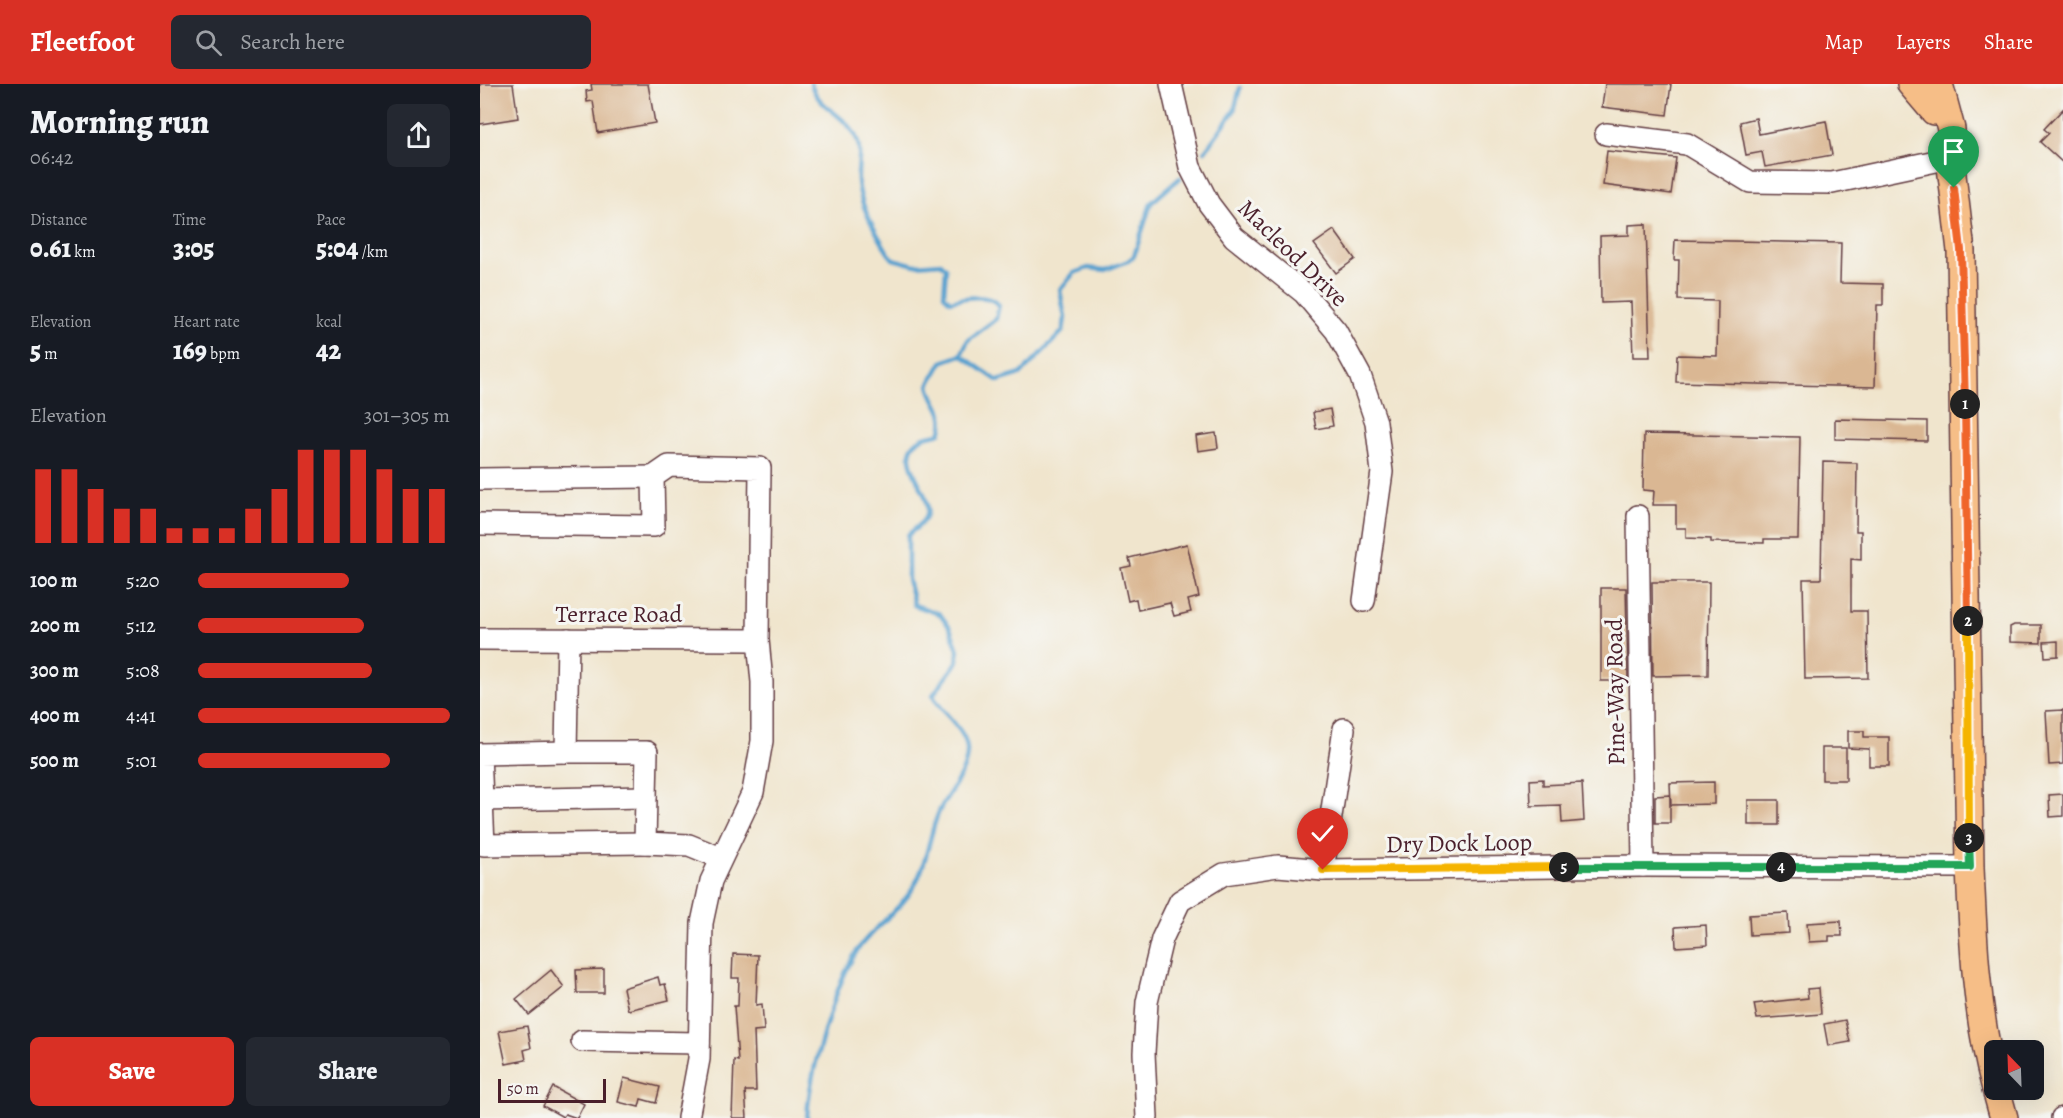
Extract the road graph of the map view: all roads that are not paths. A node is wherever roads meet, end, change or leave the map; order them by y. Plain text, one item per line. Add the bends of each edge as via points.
1 (1171, 84) edge
2 (1911, 84) edge
3 (1926, 84) edge
4 (1939, 84) edge
5 (1956, 84) edge
6 (1943, 120) junction
7 (1606, 134) dead end
8 (1950, 158) junction
9 (653, 477) junction
10 (480, 479) edge
11 (1638, 516) dead end
12 (480, 524) edge
13 (1364, 601) dead end
14 (480, 639) edge
15 (567, 639) junction
16 (758, 639) junction
17 (1344, 729) dead end
18 (567, 752) junction
19 (646, 797) junction
20 (482, 800) junction
21 (645, 843) junction
22 (721, 858) junction
23 (1643, 867) junction
24 (1970, 867) junction
25 (1323, 870) junction
26 (1984, 1040) edge
27 (582, 1041) dead end
28 (699, 1043) junction
29 (1999, 1100) edge
30 (688, 1118) edge
31 (1147, 1118) edge
32 (2004, 1118) edge

1 - 13 street, Macleod Drive via 1190,167 1209,204 1234,237 1304,292 1336,331 1360,375 1376,422 1382,472
2 - 6 main road
3 - 6 main road
4 - 6 main road
5 - 6 main road
6 - 8 main road
7 - 8 street via 1687,144 1750,182 1832,183
8 - 24 main road via 1964,314
9 - 10 street
9 - 12 street via 654,526
9 - 16 street via 669,466 760,468
11 - 23 street, Pine-Way Road
14 - 15 street, Terrace Road
15 - 16 street, Terrace Road
15 - 18 street
16 - 22 street via 762,741 753,792
17 - 25 street
18 - 19 street via 647,752
18 - 20 street via 480,754
19 - 20 street
19 - 21 street
20 - 21 street via 484,845
21 - 22 street via 689,846
22 - 28 street via 711,881 702,923
23 - 24 street, Dry Dock Loop
23 - 25 street, Dry Dock Loop
24 - 26 main road via 1975,977
25 - 31 street, Dry Dock Loop via 1278,866 1224,874 1180,901 1162,939 1147,1002 1143,1053
27 - 28 street
28 - 30 street
29 - 32 main road

